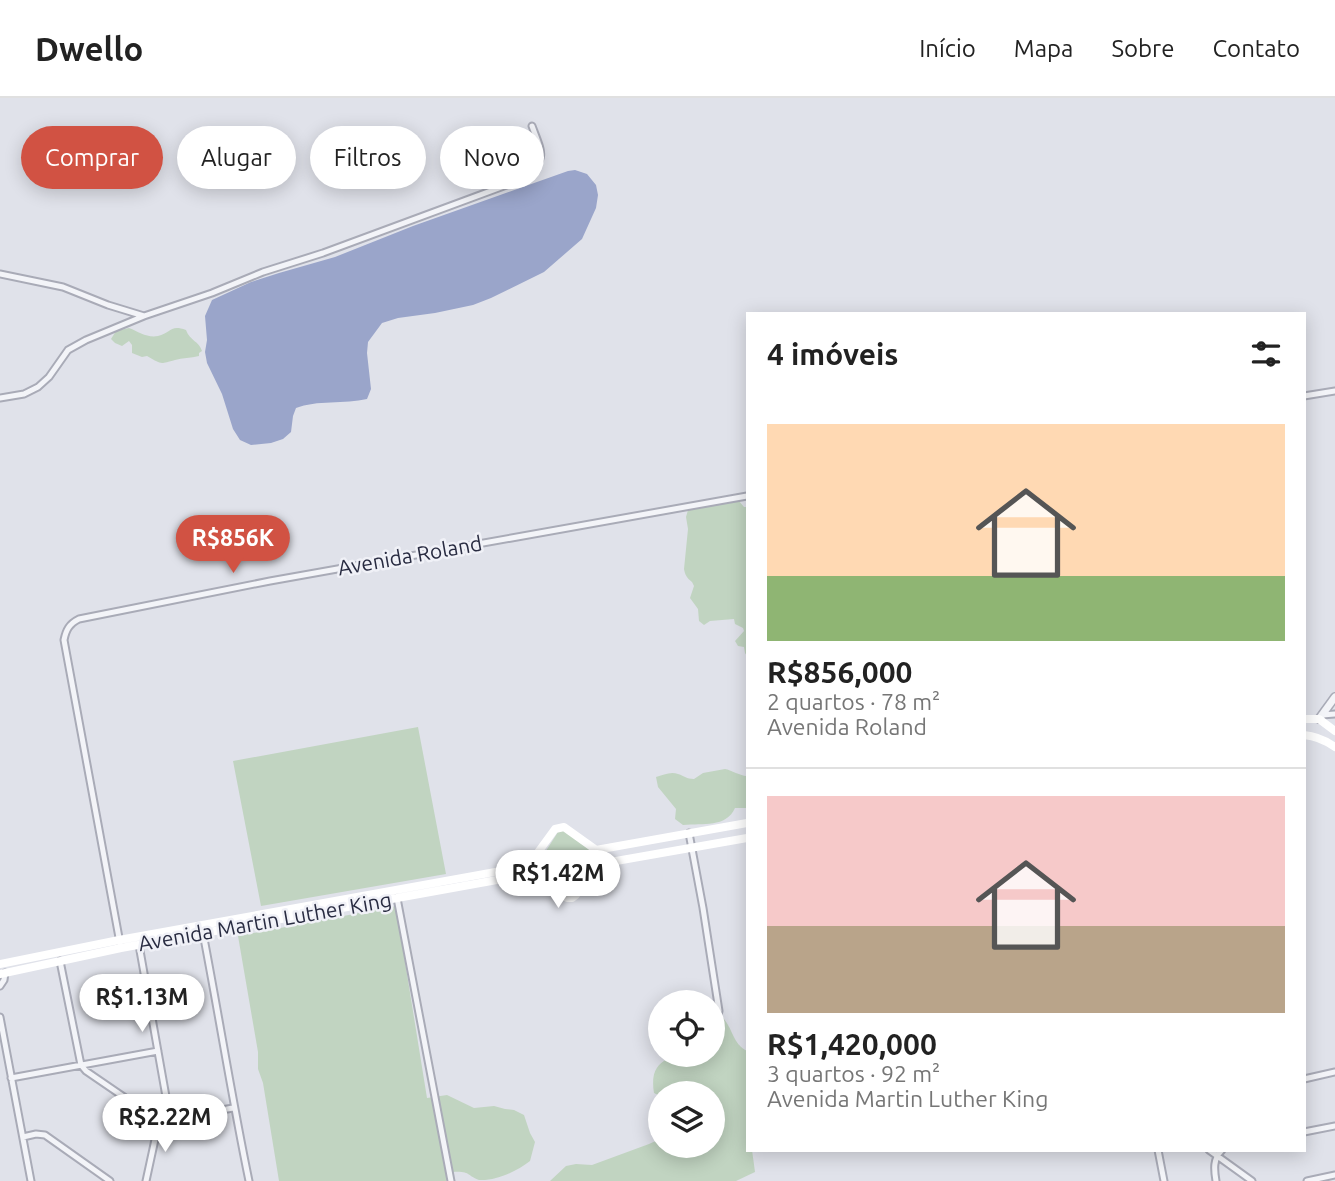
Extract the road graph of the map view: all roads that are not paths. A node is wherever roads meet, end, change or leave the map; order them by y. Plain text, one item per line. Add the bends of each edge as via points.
1 (496, 189) edge
2 (0, 274) edge
3 (144, 316) junction
4 (1335, 391) edge
5 (1306, 396) edge
6 (0, 398) edge
7 (746, 496) edge
8 (1335, 697) edge
9 (1335, 714) edge
10 (1306, 719) edge
11 (1322, 720) junction
12 (1335, 731) edge
13 (1308, 736) edge
14 (1335, 747) edge
15 (746, 823) edge
16 (689, 833) junction
17 (746, 838) edge
18 (692, 848) junction
19 (596, 850) junction
20 (599, 864) junction
21 (529, 870) junction
22 (397, 898) junction
23 (203, 933) junction
24 (120, 944) junction
25 (139, 945) junction
26 (60, 961) junction
27 (1, 963) edge
28 (2, 974) edge
29 (0, 986) edge
30 (716, 990) edge
31 (0, 1017) edge
32 (158, 1051) junction
33 (81, 1065) junction
34 (1335, 1072) edge
35 (11, 1078) junction
36 (1306, 1079) edge
37 (233, 1108) junction
38 (170, 1119) junction
39 (159, 1121) junction
40 (1335, 1126) edge
41 (1306, 1132) edge
42 (23, 1137) junction
43 (1158, 1152) edge
44 (1219, 1152) edge
45 (1335, 1175) edge
46 (249, 1180) edge
47 (31, 1181) edge
48 (110, 1181) edge
49 (146, 1181) edge
50 (242, 1181) edge
51 (451, 1181) edge
52 (1164, 1181) edge
53 (1216, 1181) edge
54 (1252, 1181) edge
55 (1307, 1181) edge

1 - 3 street
2 - 3 street via 63,287
3 - 6 street via 68,350 38,387
4 - 5 street
7 - 24 street, Avenida Roland via 270,581 71,623 64,640
8 - 11 street
9 - 11 street
10 - 11 main road
11 - 12 main road
11 - 13 main road via 1322,731
13 - 14 main road
15 - 16 main road
16 - 18 street
16 - 19 main road
17 - 18 main road
18 - 20 main road
18 - 30 street
19 - 20 main road via 601,856
19 - 21 main road via 566,828 555,829
20 - 21 main road via 572,898
21 - 22 main road, Avenida Martin Luther King
21 - 24 main road, Avenida Martin Luther King
22 - 23 main road, Avenida Martin Luther King
22 - 51 street
23 - 25 main road, Avenida Martin Luther King
23 - 37 street
24 - 25 main road, Avenida Martin Luther King
24 - 26 main road, Avenida Martin Luther King
24 - 27 main road, Avenida Martin Luther King
25 - 32 street
26 - 28 main road, Avenida Martin Luther King
26 - 33 street
27 - 28 street
28 - 29 street
31 - 35 street
32 - 33 street
32 - 38 street
33 - 35 street
33 - 39 street
34 - 36 street
35 - 42 street
37 - 38 street
37 - 46 street
38 - 39 street
39 - 49 street
40 - 41 street
42 - 47 street
42 - 48 street via 45,1135
43 - 52 street
44 - 53 street via 1213,1167
44 - 54 street
45 - 55 street
46 - 50 street

